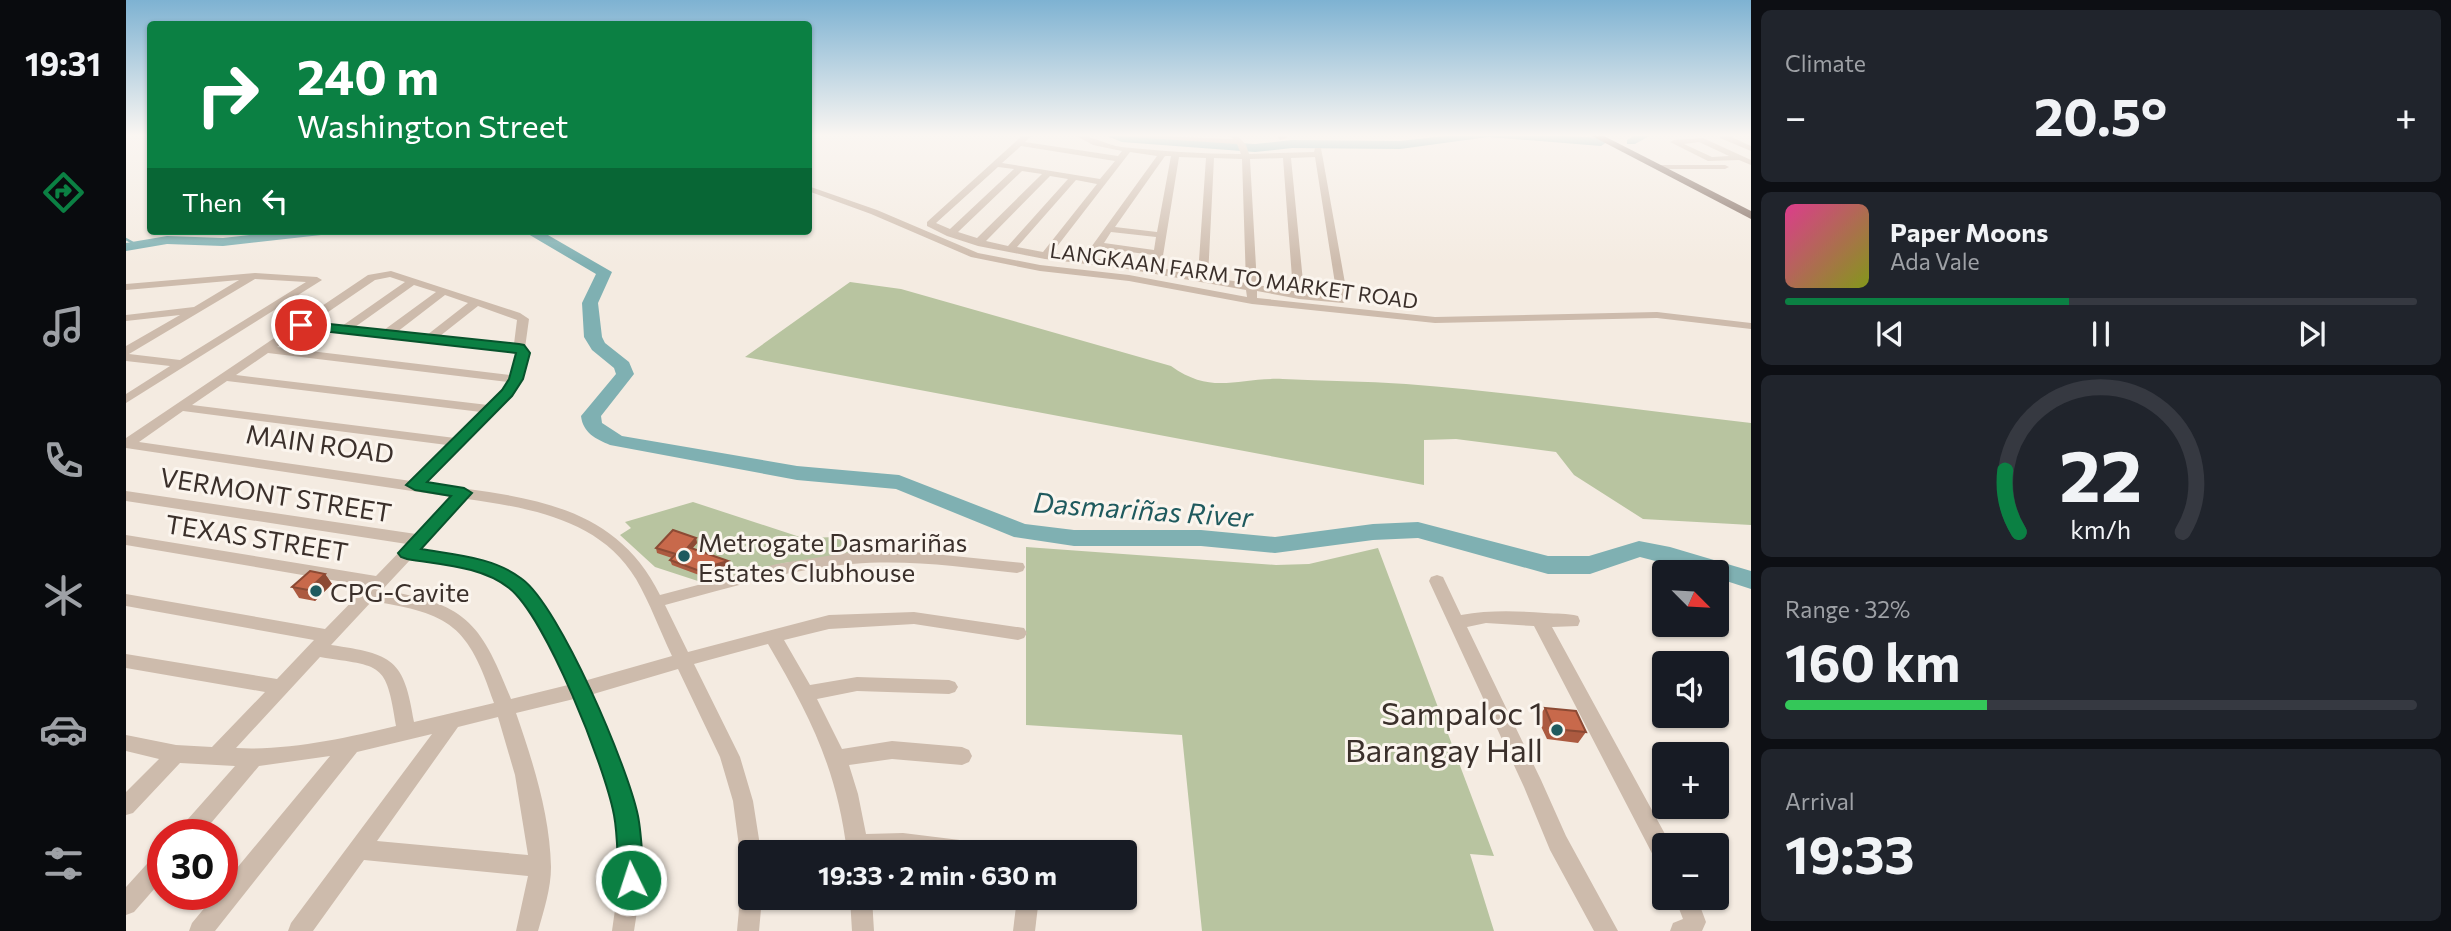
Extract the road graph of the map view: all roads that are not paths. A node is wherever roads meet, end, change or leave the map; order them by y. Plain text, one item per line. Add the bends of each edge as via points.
1 (980, 178) edge
2 (1009, 178) edge
3 (1043, 178) edge
4 (1073, 178) edge
5 (1084, 178) edge
6 (1104, 178) edge
7 (1145, 178) edge
8 (1170, 178) edge
9 (1209, 178) edge
10 (1245, 178) edge
11 (1289, 178) edge
12 (1323, 178) edge
13 (1684, 178) edge
14 (1687, 178) edge
15 (1102, 181) junction
16 (812, 189) edge
17 (1751, 209) edge
18 (1751, 216) edge
19 (1110, 229) junction
20 (950, 234) junction
21 (1160, 235) junction
22 (978, 243) junction
23 (1097, 245) junction
24 (1010, 249) junction
25 (1157, 253) junction
26 (1045, 256) junction
27 (1086, 261) junction
28 (1155, 271) junction
29 (255, 276) junction
30 (1203, 280) junction
31 (412, 282) junction
32 (126, 287) edge
33 (443, 292) junction
34 (1253, 295) junction
35 (1299, 296) junction
36 (475, 303) junction
37 (198, 310) junction
38 (126, 318) edge
39 (301, 325) junction
40 (1751, 326) edge
41 (344, 330) junction
42 (386, 334) junction
43 (429, 339) junction
44 (519, 348) junction
45 (265, 349) junction
46 (126, 351) edge
47 (126, 357) edge
48 (181, 364) junction
49 (224, 377) junction
50 (516, 379) junction
51 (126, 399) edge
52 (180, 407) junction
53 (490, 410) junction
54 (456, 442) junction
55 (126, 444) edge
56 (415, 485) junction
57 (464, 493) junction
58 (126, 496) edge
59 (126, 540) edge
60 (413, 546) junction
61 (1017, 567) dead end
62 (1437, 581) dead end
63 (374, 588) junction
64 (126, 600) edge
65 (655, 602) junction
66 (1539, 620) junction
67 (1573, 621) dead end
68 (1458, 622) junction
69 (1018, 633) dead end
70 (772, 636) junction
71 (322, 643) junction
72 (126, 661) edge
73 (682, 661) junction
74 (281, 687) junction
75 (949, 687) dead end
76 (580, 690) junction
77 (806, 693) junction
78 (504, 709) junction
79 (452, 721) junction
80 (406, 732) junction
81 (126, 743) edge
82 (351, 745) junction
83 (176, 754) junction
84 (962, 756) dead end
85 (215, 757) junction
86 (254, 758) junction
87 (838, 758) junction
88 (126, 806) edge
89 (201, 819) edge
90 (1653, 833) edge
91 (749, 840) edge
92 (856, 840) edge
93 (359, 849) junction
94 (540, 867) junction
95 (147, 880) edge
96 (126, 904) edge
97 (750, 910) edge
98 (862, 910) edge
99 (1027, 910) edge
100 (1690, 910) edge
101 (200, 931) edge
102 (299, 931) edge
103 (527, 931) edge
104 (623, 931) edge
105 (748, 931) edge
106 (863, 931) edge
107 (1024, 931) edge
108 (1607, 931) edge
109 (1681, 931) edge

1 - 20 street via 929,224
2 - 20 street
3 - 22 street
4 - 24 street
5 - 15 street
6 - 15 street
7 - 19 street
8 - 21 street
9 - 30 street
10 - 34 street
11 - 35 street
12 - 35 street via 1343,300
13 - 18 main road
14 - 17 main road
15 - 26 street
16 - 34 street, LANGKAAN FARM TO MARKET ROAD via 975,255 1040,268
19 - 21 street
19 - 23 street
20 - 22 street
21 - 25 street
22 - 24 street
23 - 25 street
23 - 27 street
24 - 26 street
25 - 28 street
26 - 27 street
27 - 28 street
28 - 30 street
29 - 32 street
29 - 37 street
29 - 48 street via 317,280
30 - 34 street
31 - 33 street
31 - 39 street via 391,274 372,277
31 - 41 street
33 - 36 street
33 - 42 street
34 - 35 street
34 - 40 street, LANGKAAN FARM TO MARKET ROAD via 1435,320 1657,315
36 - 43 street
36 - 44 street via 523,318
37 - 38 street
37 - 46 street
39 - 41 street
39 - 45 street
41 - 42 street
42 - 43 street
43 - 44 street
44 - 50 street via 523,353
45 - 49 street
45 - 50 street
47 - 48 street
48 - 51 street
49 - 52 street
49 - 53 street
50 - 53 street
52 - 54 street
52 - 55 street
53 - 54 street
54 - 56 street
55 - 56 street, MAIN ROAD
56 - 57 street, MAIN ROAD
57 - 60 street
57 - 65 street, MAIN ROAD via 552,509 600,532 630,559
58 - 60 street, VERMONT STREET
59 - 63 street, TEXAS STREET
60 - 63 street
60 - 76 street, VERMONT STREET via 477,565 517,584 542,614
61 - 65 street via 904,558 831,560
62 - 68 street
63 - 71 street
63 - 78 street, TEXAS STREET via 457,619 485,656
64 - 71 street
65 - 73 street, MAIN ROAD
66 - 67 street
66 - 68 street via 1486,617
66 - 90 street
68 - 108 street via 1558,843
69 - 70 street via 901,618 830,622
70 - 73 street
70 - 77 street
71 - 74 street
71 - 80 street via 388,668 396,681
72 - 74 street
73 - 76 street
73 - 91 street, MAIN ROAD via 730,757
74 - 85 street
75 - 77 street via 857,684
76 - 78 street
76 - 104 street, VERMONT STREET via 626,816 631,880
77 - 87 street
78 - 79 street
78 - 94 street, TEXAS STREET via 528,788
79 - 80 street
79 - 93 street
80 - 82 street
81 - 83 street
82 - 86 street
82 - 101 street
83 - 85 street
83 - 88 street
84 - 87 street via 892,750
85 - 86 street
86 - 89 street
87 - 92 street
93 - 94 street
93 - 102 street
94 - 103 street
95 - 96 street
97 - 105 street
98 - 106 street
99 - 107 street
100 - 109 street via 1695,922

